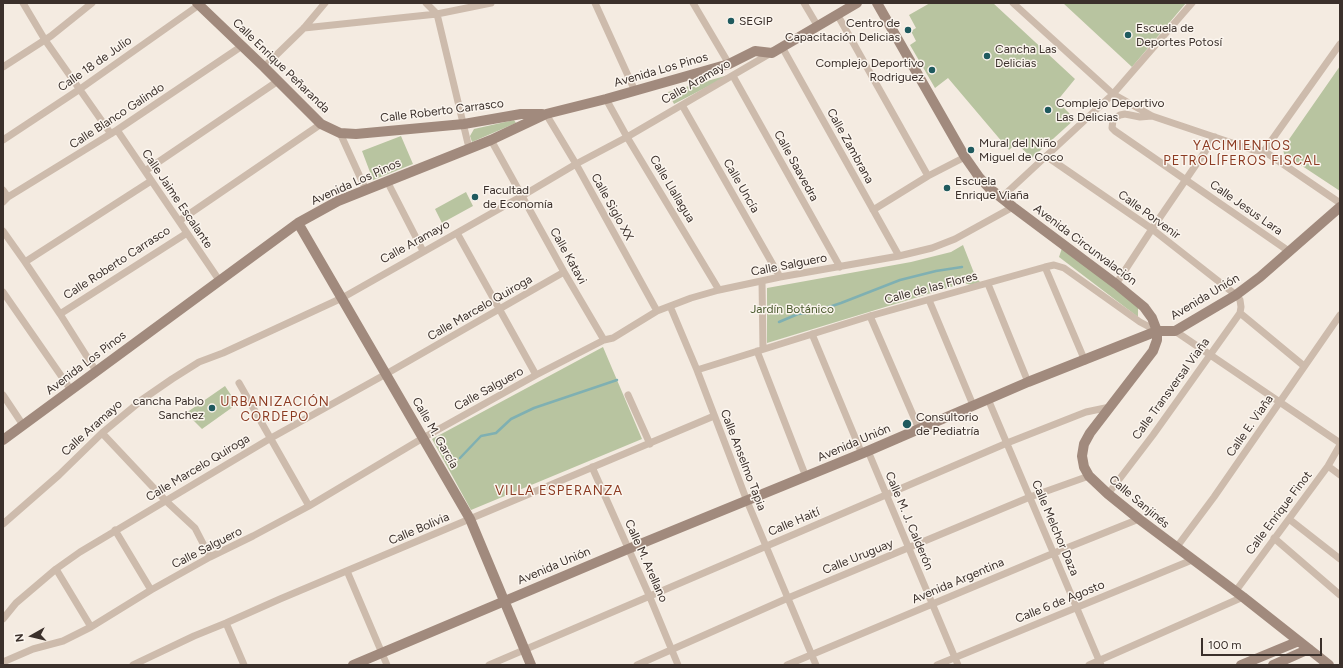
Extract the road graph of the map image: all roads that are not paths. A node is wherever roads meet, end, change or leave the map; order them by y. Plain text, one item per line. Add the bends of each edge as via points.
1 (23, 3) edge
2 (92, 3) edge
3 (325, 3) edge
4 (426, 3) edge
5 (491, 3) edge
6 (595, 3) edge
7 (693, 3) edge
8 (804, 3) edge
9 (857, 3) edge
10 (877, 3) edge
11 (1013, 3) edge
12 (1192, 3) edge
13 (198, 4) edge
14 (437, 14) junction
15 (837, 14) junction
16 (817, 26) junction
17 (304, 28) junction
18 (45, 40) junction
19 (1340, 44) edge
20 (242, 46) junction
21 (782, 47) junction
22 (772, 53) junction
23 (729, 64) junction
24 (3, 67) edge
25 (264, 67) junction
26 (733, 76) junction
27 (278, 81) junction
28 (80, 89) junction
29 (635, 91) junction
30 (1113, 94) junction
31 (606, 99) junction
32 (682, 105) junction
33 (546, 114) junction
34 (1152, 116) junction
35 (321, 124) junction
36 (464, 124) junction
37 (114, 132) junction
38 (340, 133) junction
39 (627, 137) junction
40 (1215, 137) junction
41 (3, 140) edge
42 (491, 140) junction
43 (469, 148) junction
44 (1264, 150) junction
45 (1046, 156) junction
46 (965, 157) junction
47 (576, 164) junction
48 (145, 171) junction
49 (928, 176) junction
50 (1185, 179) junction
51 (151, 181) junction
52 (387, 181) junction
53 (3, 190) edge
54 (366, 190) junction
55 (522, 196) junction
56 (1001, 198) junction
57 (5, 200) edge
58 (1340, 203) edge
59 (1013, 207) junction
60 (1340, 207) edge
61 (873, 210) junction
62 (178, 221) junction
63 (298, 223) junction
64 (1152, 228) junction
65 (187, 233) junction
66 (457, 233) junction
67 (4, 235) edge
68 (423, 251) junction
69 (1290, 252) junction
70 (899, 256) junction
71 (26, 262) junction
72 (840, 267) junction
73 (1045, 267) junction
74 (564, 272) junction
75 (780, 277) junction
76 (219, 280) junction
77 (762, 281) junction
78 (988, 284) junction
79 (1116, 284) junction
80 (719, 290) junction
81 (3, 292) edge
82 (1236, 295) junction
83 (342, 298) junction
84 (930, 300) junction
85 (670, 306) junction
86 (499, 310) junction
87 (657, 311) junction
88 (1240, 313) junction
89 (60, 314) junction
90 (1340, 315) edge
91 (870, 316) junction
92 (1157, 331) junction
93 (1175, 331) junction
94 (812, 334) junction
95 (604, 340) junction
96 (760, 350) junction
97 (1210, 354) junction
98 (1085, 361) junction
99 (1304, 366) junction
100 (697, 370) junction
101 (96, 371) junction
102 (386, 374) junction
103 (536, 376) junction
104 (1028, 382) junction
105 (239, 383) dead end
106 (71, 390) junction
107 (3, 395) edge
108 (628, 395) dead end
109 (988, 399) junction
110 (1279, 403) junction
111 (973, 405) junction
112 (1110, 407) junction
113 (714, 416) junction
114 (23, 425) junction
115 (919, 429) junction
116 (102, 433) junction
117 (271, 438) junction
118 (423, 438) junction
119 (3, 440) edge
120 (1007, 443) junction
121 (650, 444) junction
122 (1340, 444) edge
123 (865, 452) junction
124 (1328, 466) junction
125 (592, 467) junction
126 (1340, 475) edge
127 (1089, 476) junction
128 (806, 477) junction
129 (1108, 494) junction
130 (887, 495) junction
131 (1030, 497) junction
132 (166, 501) junction
133 (747, 502) junction
134 (309, 506) junction
135 (470, 519) junction
136 (1139, 519) junction
137 (1288, 519) junction
138 (3, 524) edge
139 (115, 530) junction
140 (1274, 538) junction
141 (766, 545) junction
142 (909, 548) junction
143 (1176, 548) junction
144 (628, 549) junction
145 (1054, 553) junction
146 (210, 557) junction
147 (1340, 559) edge
148 (1192, 560) junction
149 (56, 569) junction
150 (347, 571) junction
151 (151, 590) junction
152 (649, 595) junction
153 (1239, 595) junction
154 (1340, 595) edge
155 (788, 598) junction
156 (504, 602) junction
157 (932, 604) junction
158 (1077, 607) junction
159 (3, 619) edge
160 (226, 623) junction
161 (91, 627) junction
162 (1299, 641) junction
163 (672, 649) junction
164 (1309, 649) junction
165 (524, 650) junction
166 (382, 653) junction
167 (812, 655) junction
168 (955, 657) junction
169 (3, 662) edge
170 (1100, 663) edge
171 (133, 665) edge
172 (244, 665) edge
173 (353, 665) edge
174 (387, 665) edge
175 (489, 665) edge
176 (531, 665) edge
177 (637, 665) edge
178 (678, 665) edge
179 (787, 665) edge
180 (816, 665) edge
181 (937, 665) edge
182 (958, 665) edge
183 (1089, 665) edge
184 (1243, 665) edge
185 (1273, 665) edge
186 (1329, 665) edge

1 - 18 street, Calle Jaime Escalante
2 - 18 street
3 - 17 street
4 - 14 street
5 - 14 street
6 - 29 street
7 - 23 street
8 - 16 street
9 - 15 street, Calle Aramayo
10 - 46 street, Avenida Circunvalación
11 - 30 street
12 - 30 street
13 - 20 street, Calle Enrique Peñaranda
13 - 28 street, Calle 18 de Julio
14 - 17 street
14 - 36 street
15 - 16 street, Calle Aramayo
15 - 49 street
16 - 21 street, Calle Aramayo
17 - 25 street
18 - 24 street
18 - 28 street, Calle Jaime Escalante
19 - 44 street
20 - 25 street, Calle Enrique Peñaranda
20 - 37 street, Calle Blanco Galindo
21 - 22 street, Calle Aramayo
21 - 61 street, Calle Zambrana
22 - 23 street, Avenida Los Pinos via 755,51
22 - 26 street, Calle Aramayo
23 - 29 street, Avenida Los Pinos
25 - 27 street, Calle Enrique Peñaranda
26 - 32 street, Calle Aramayo
26 - 72 street, Calle Saavedra
27 - 35 street, Calle Enrique Peñaranda
27 - 48 street
28 - 37 street, Calle Jaime Escalante
28 - 41 street, Calle 18 de Julio
29 - 31 street, Avenida Los Pinos
30 - 34 street
30 - 45 street
31 - 33 street, Avenida Los Pinos
31 - 39 street, Calle Llallagua
32 - 39 street, Calle Aramayo
32 - 75 street, Calle Uncía
33 - 36 street, Calle Roberto Carrasco via 521,114
33 - 42 street, Avenida Los Pinos
33 - 47 street, Calle Siglo XX
34 - 40 street
34 - 50 street, Calle Jesus Lara via 1120,115 1113,120 1112,128
35 - 38 street, Calle Enrique Peñaranda
35 - 62 street, Calle Roberto Carrasco
36 - 38 street, Calle Roberto Carrasco via 356,134
36 - 43 street
37 - 48 street, Calle Jaime Escalante
37 - 57 street, Calle Blanco Galindo
38 - 54 street
39 - 47 street, Calle Aramayo
39 - 80 street, Calle Llallagua
40 - 44 street via 1253,150
40 - 50 street
42 - 43 street, Avenida Los Pinos
42 - 55 street, Calle Katavi
43 - 52 street, Avenida Los Pinos
44 - 58 street
45 - 56 street
45 - 64 street, Calle Porvenir
46 - 49 street
46 - 56 street, Avenida Circunvalación via 979,177
47 - 55 street, Calle Aramayo
47 - 87 street, Calle Siglo XX
48 - 51 street, Calle Jaime Escalante
49 - 61 street
50 - 64 street
50 - 69 street, Calle Jesus Lara
51 - 62 street, Calle Jaime Escalante
51 - 71 street
52 - 54 street, Avenida Los Pinos
52 - 68 street
53 - 57 street
54 - 63 street, Avenida Los Pinos via 338,201
55 - 66 street, Calle Aramayo
55 - 74 street, Calle Katavi
56 - 59 street, Avenida Circunvalación
59 - 70 street, Calle Salguero via 955,239
59 - 79 street, Avenida Circunvalación
60 - 69 street, Avenida Unión
61 - 70 street, Calle Zambrana
62 - 65 street, Calle Jaime Escalante
63 - 76 street, Avenida Los Pinos
63 - 83 street, Calle M. García
64 - 79 street
64 - 82 street, Calle Porvenir
65 - 76 street, Calle Jaime Escalante
65 - 89 street, Calle Roberto Carrasco
66 - 68 street, Calle Aramayo
66 - 86 street
67 - 71 street
68 - 83 street, Calle Aramayo
69 - 82 street, Avenida Unión
70 - 72 street, Calle Salguero
71 - 89 street
72 - 75 street, Calle Salguero
73 - 78 street, Calle de las Flores
73 - 92 street, Calle de las Flores via 1054,265 1064,268 1140,322
73 - 98 street
74 - 86 street, Calle Marcelo Quiroga
74 - 95 street, Calle Katavi
75 - 77 street, Calle Salguero
76 - 101 street, Avenida Los Pinos
77 - 80 street, Calle Salguero
77 - 96 street
78 - 84 street, Calle de las Flores
78 - 104 street
79 - 92 street, Avenida Circunvalación via 1144,307
80 - 85 street, Calle Salguero
81 - 106 street
82 - 88 street via 1240,300
82 - 93 street, Avenida Unión
83 - 102 street, Calle M. García
83 - 116 street, Calle Aramayo via 200,362 143,400
84 - 91 street, Calle de las Flores
84 - 111 street
85 - 87 street, Calle Salguero
85 - 100 street, Calle Anselmo Tapia
86 - 102 street, Calle Marcelo Quiroga
86 - 103 street
87 - 95 street, Calle Salguero via 613,338
88 - 97 street, Calle Transversal Viaña
88 - 99 street
89 - 101 street
90 - 99 street, Calle E. Viaña
91 - 94 street, Calle de las Flores
91 - 115 street
92 - 93 street, Avenida Unión
92 - 98 street, Avenida Unión
92 - 112 street, Calle Sanjinés via 1153,351
93 - 97 street
94 - 96 street, Calle de las Flores
94 - 123 street, Calle M. J. Calderón
95 - 103 street, Calle Salguero
96 - 100 street, Calle de las Flores
96 - 128 street
97 - 110 street
97 - 129 street, Calle Transversal Viaña
98 - 104 street, Avenida Unión
99 - 110 street, Calle E. Viaña
100 - 113 street, Calle Anselmo Tapia
101 - 106 street, Avenida Los Pinos
102 - 117 street, Calle Marcelo Quiroga
102 - 118 street, Calle M. García
103 - 118 street, Calle Salguero
104 - 109 street, Avenida Unión
105 - 117 street
106 - 114 street, Avenida Los Pinos
107 - 114 street
108 - 121 street
109 - 111 street, Avenida Unión
109 - 120 street, Calle Melchor Daza
110 - 122 street
110 - 143 street, Calle E. Viaña
111 - 115 street, Avenida Unión
112 - 120 street, Calle Haití via 1086,412
112 - 127 street, Calle Sanjinés via 1084,444 1082,456
113 - 121 street, Calle Bolivia
113 - 133 street, Calle Anselmo Tapia
114 - 119 street, Avenida Los Pinos
115 - 123 street, Avenida Unión
116 - 132 street
116 - 138 street, Calle Aramayo
117 - 132 street, Calle Marcelo Quiroga
117 - 134 street
118 - 134 street, Calle Salguero
118 - 135 street, Calle M. García
120 - 130 street, Calle Haití
120 - 131 street, Calle Melchor Daza
121 - 125 street, Calle Bolivia
122 - 124 street, Calle Enrique Finot
123 - 128 street, Avenida Unión
123 - 130 street, Calle M. J. Calderón
124 - 126 street
124 - 137 street, Calle Enrique Finot
125 - 135 street, Calle Bolivia
125 - 144 street, Calle M. Arellano
127 - 129 street, Calle Sanjinés
127 - 131 street, Calle Uruguay
128 - 133 street, Avenida Unión
129 - 136 street, Calle Sanjinés
130 - 141 street, Calle Haití
130 - 142 street, Calle M. J. Calderón
131 - 142 street, Calle Uruguay
131 - 145 street, Calle Melchor Daza
132 - 139 street, Calle Marcelo Quiroga
132 - 146 street via 195,528
133 - 141 street, Calle Anselmo Tapia
133 - 144 street, Avenida Unión
134 - 146 street, Calle Salguero
135 - 150 street, Calle Bolivia
135 - 156 street, Calle M. García
136 - 143 street, Calle Sanjinés
136 - 145 street, Avenida Argentina
137 - 140 street, Calle Enrique Finot
137 - 147 street
139 - 149 street, Calle Marcelo Quiroga
139 - 151 street
140 - 153 street, Calle Enrique Finot
140 - 154 street
141 - 152 street, Calle Haití
141 - 155 street, Calle Anselmo Tapia
142 - 155 street, Calle Uruguay
142 - 157 street, Calle M. J. Calderón
143 - 148 street, Calle Sanjinés
144 - 152 street, Calle M. Arellano
144 - 156 street, Avenida Unión
145 - 157 street, Avenida Argentina
145 - 158 street, Calle Melchor Daza
146 - 151 street, Calle Salguero
148 - 153 street, Calle Sanjinés
148 - 158 street, Calle 6 de Agosto
149 - 159 street, Calle Marcelo Quiroga via 16,603
149 - 161 street
150 - 160 street, Calle Bolivia
150 - 166 street
151 - 161 street, Calle Salguero
152 - 163 street, Calle M. Arellano
152 - 165 street, Calle Haití
153 - 162 street, Calle Sanjinés
153 - 170 street
155 - 163 street, Calle Uruguay
155 - 167 street, Calle Anselmo Tapia
156 - 165 street, Calle M. García
156 - 166 street, Avenida Unión
157 - 167 street, Avenida Argentina
157 - 168 street, Calle M. J. Calderón
158 - 168 street, Calle 6 de Agosto
158 - 170 street, Calle Melchor Daza
160 - 171 street, Calle Bolivia
160 - 172 street
161 - 169 street, Calle Salguero via 63,641 33,649
162 - 164 street, Calle Sanjinés
162 - 184 street
163 - 177 street, Calle Uruguay
163 - 178 street, Calle M. Arellano
164 - 185 street
164 - 186 street
165 - 175 street, Calle Haití
165 - 176 street, Calle M. García
166 - 173 street, Avenida Unión
166 - 174 street
167 - 179 street, Avenida Argentina
167 - 180 street, Calle Anselmo Tapia
168 - 181 street, Calle 6 de Agosto
168 - 182 street, Calle M. J. Calderón
170 - 183 street

